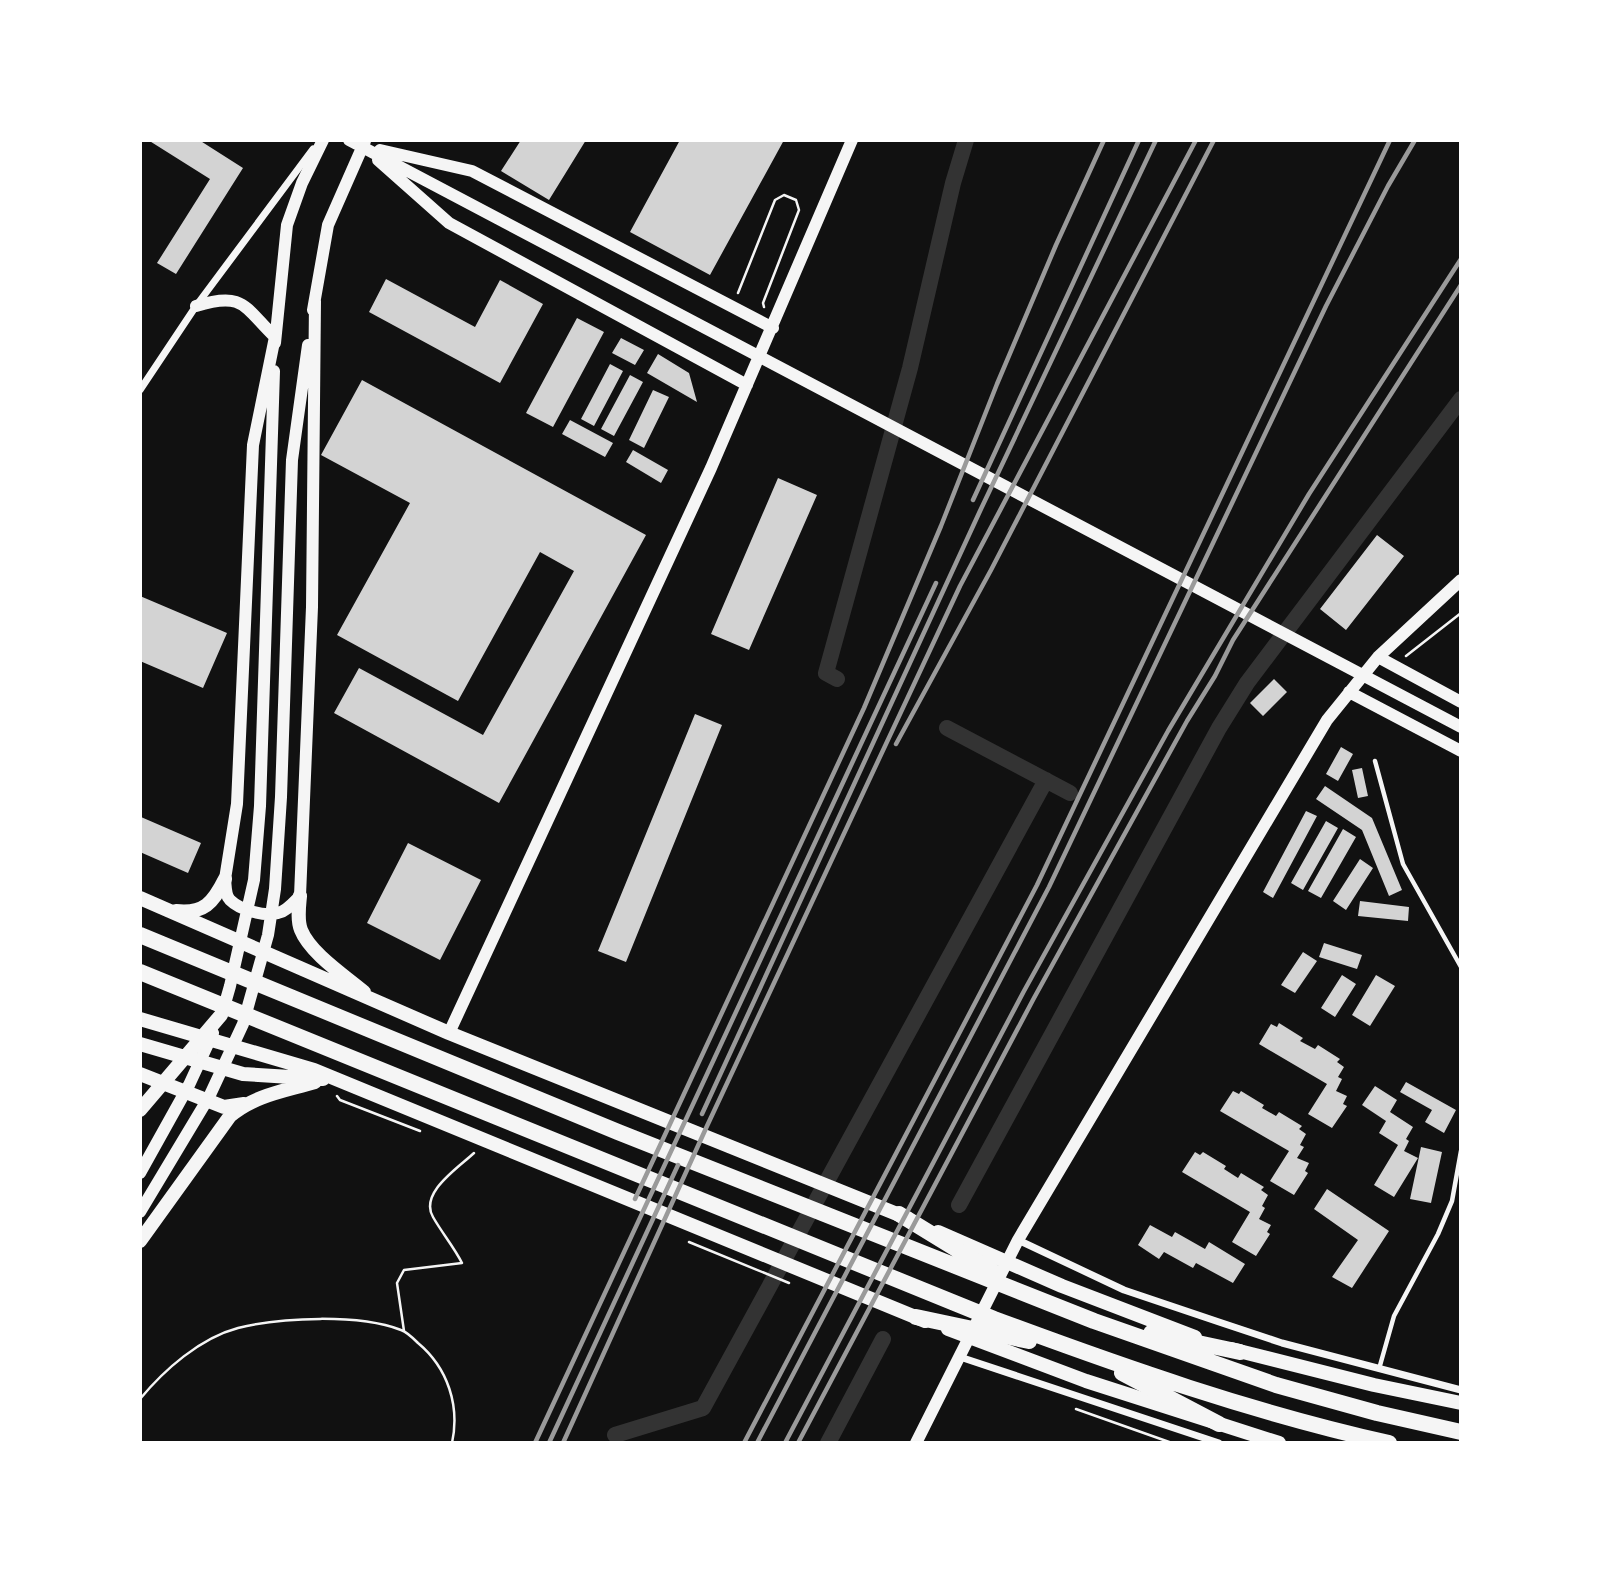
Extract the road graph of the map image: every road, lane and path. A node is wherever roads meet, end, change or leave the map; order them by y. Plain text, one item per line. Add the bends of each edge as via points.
1 (321, 140) edge
2 (349, 140) edge
3 (852, 140) edge
4 (364, 143) edge
5 (736, 298) dead end
6 (315, 301) junction
7 (763, 303) dead end
8 (195, 306) junction
9 (773, 328) junction
10 (275, 337) junction
11 (747, 386) junction
12 (140, 390) edge
13 (1461, 580) edge
14 (1461, 613) edge
15 (1405, 656) dead end
16 (1378, 657) junction
17 (1349, 692) junction
18 (1461, 702) edge
19 (1461, 727) edge
20 (1461, 751) edge
21 (1375, 761) dead end
22 (225, 879) junction
23 (300, 897) junction
24 (140, 898) edge
25 (168, 910) junction
26 (140, 935) edge
27 (1461, 967) edge
28 (140, 972) edge
29 (376, 1002) junction
30 (221, 1015) junction
31 (140, 1019) edge
32 (449, 1033) junction
33 (141, 1044) edge
34 (140, 1074) edge
35 (327, 1079) junction
36 (244, 1104) junction
37 (411, 1108) junction
38 (140, 1110) edge
39 (1461, 1151) edge
40 (474, 1153) dead end
41 (140, 1172) edge
42 (140, 1212) edge
43 (899, 1214) junction
44 (680, 1238) dead end
45 (1018, 1240) junction
46 (140, 1241) edge
47 (792, 1284) dead end
48 (1035, 1297) junction
49 (916, 1317) junction
50 (1094, 1321) junction
51 (404, 1331) junction
52 (1082, 1352) junction
53 (1240, 1352) junction
54 (960, 1357) junction
55 (1379, 1370) junction
56 (1461, 1390) edge
57 (140, 1399) edge
58 (1461, 1403) edge
59 (1073, 1408) dead end
60 (1219, 1424) junction
61 (1461, 1432) edge
62 (1274, 1442) edge
63 (452, 1443) edge
64 (916, 1443) edge
65 (1172, 1443) edge
66 (1219, 1443) edge
67 (1388, 1443) edge

1 - 8 street
1 - 10 street via 287,225
2 - 4 street
3 - 9 street
4 - 6 street via 328,225
4 - 9 street via 472,171
4 - 11 street via 449,223
4 - 19 street
5 - 7 path via 775,200 784,195 796,200 799,210
6 - 23 street via 312,594
6 - 42 street via 292,460 275,889 268,934 243,1024 209,1097
8 - 10 street via 217,299 243,304
8 - 12 street
9 - 11 street
10 - 22 street via 253,445 237,804
10 - 30 street via 260,806 254,880
11 - 32 street
13 - 16 street
14 - 15 path
16 - 17 street
16 - 18 street
17 - 20 street
17 - 45 street via 1327,720
21 - 27 lane via 1404,864
22 - 23 street via 230,900 265,914 278,913
22 - 25 main road via 205,906 192,912
23 - 29 main road via 300,928 307,940
24 - 25 main road
25 - 29 main road
26 - 48 highway
28 - 52 highway
29 - 32 main road
30 - 38 main road
30 - 41 street via 189,1085
31 - 37 main road via 314,1070
32 - 43 main road
33 - 35 main road via 243,1074
34 - 36 main road via 224,1107
35 - 36 main road
35 - 37 main road
36 - 46 main road via 230,1116
37 - 49 main road
39 - 55 lane via 1452,1201 1394,1316
40 - 51 path via 436,1189 429,1202 431,1215 462,1264 404,1270 397,1283
43 - 48 highway
43 - 53 main road via 1062,1286
44 - 47 path
45 - 54 street
45 - 55 street via 1124,1290
48 - 50 highway
49 - 52 highway
49 - 60 main road via 1086,1381
50 - 53 highway
50 - 61 highway via 1276,1385
51 - 57 path via 335,1319 236,1328 201,1344
51 - 63 path via 441,1368 449,1386 454,1404
52 - 60 highway
52 - 67 highway via 1254,1408
53 - 58 main road
54 - 64 street
54 - 66 street
55 - 56 street
59 - 65 path
60 - 62 main road

